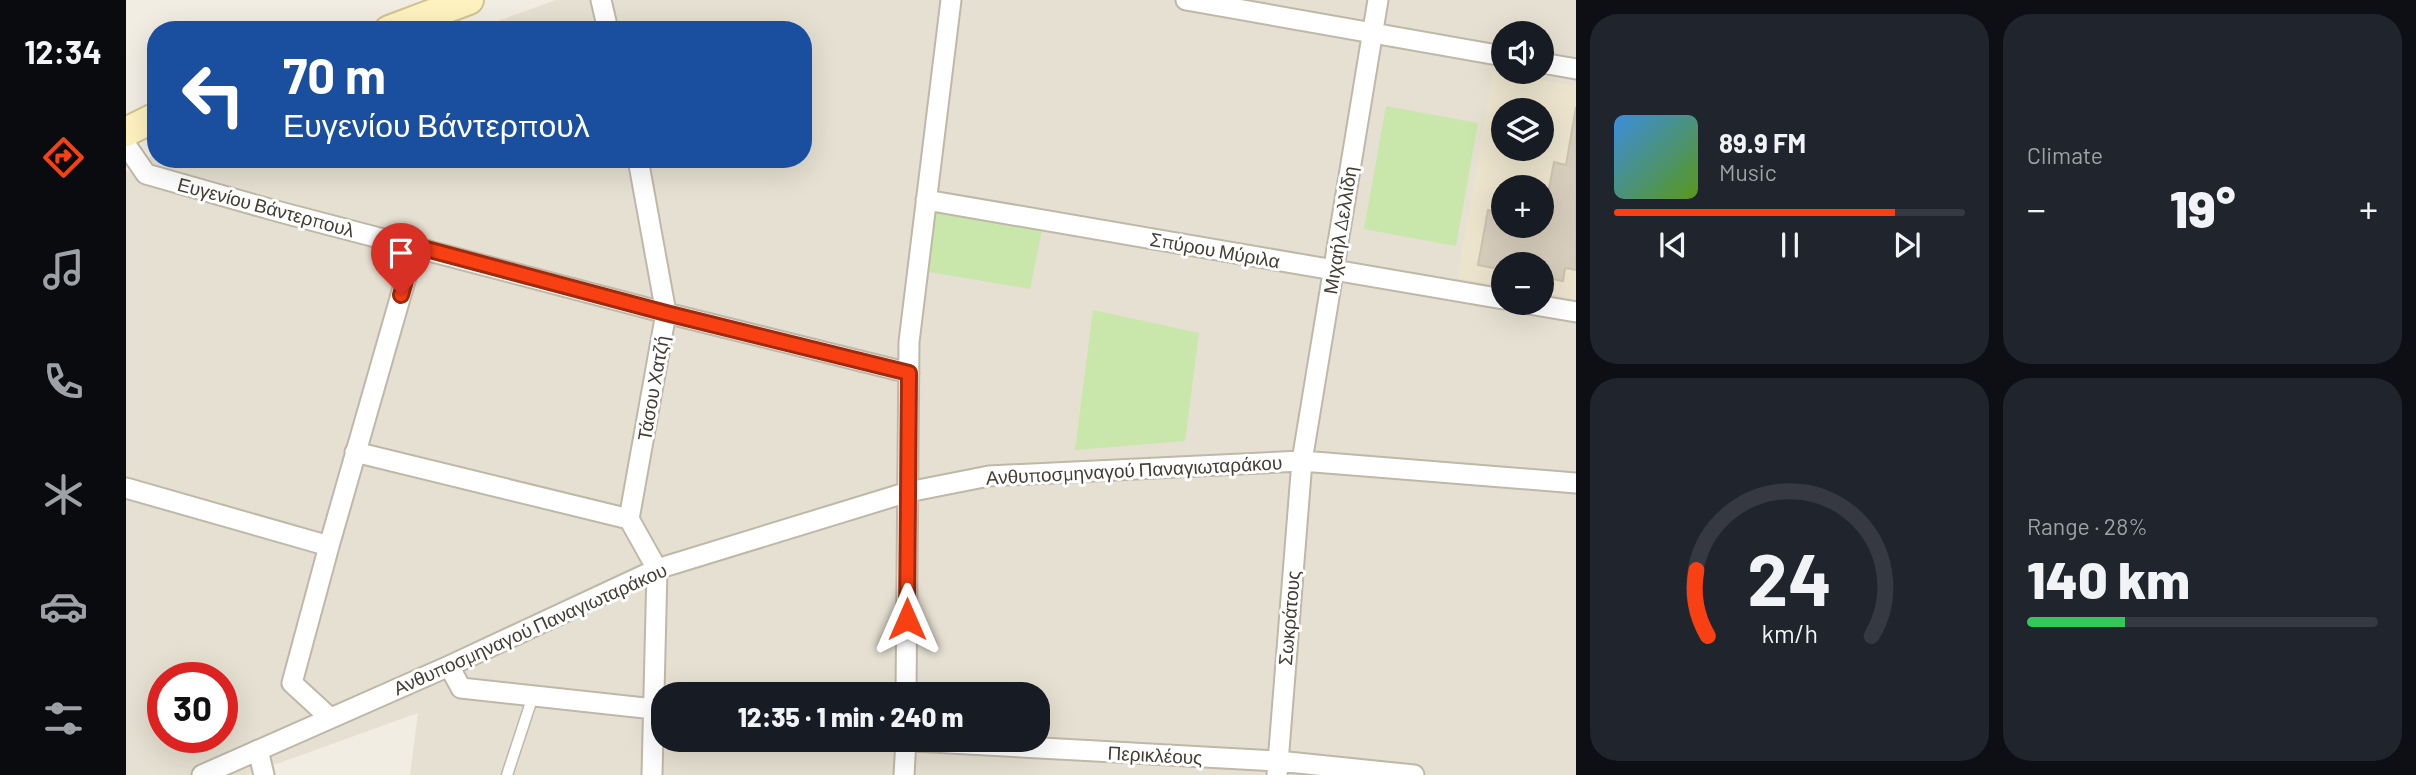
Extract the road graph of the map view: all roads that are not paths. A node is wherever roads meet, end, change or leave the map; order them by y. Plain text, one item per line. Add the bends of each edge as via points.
1 (469, 0) edge
2 (601, 0) edge
3 (951, 0) edge
4 (1186, 0) edge
5 (1378, 0) edge
6 (413, 21) edge
7 (606, 21) edge
8 (1373, 33) junction
9 (1491, 54) edge
10 (1554, 65) edge
11 (1576, 69) edge
12 (147, 122) edge
13 (126, 132) edge
14 (126, 145) edge
15 (640, 168) edge
16 (926, 200) junction
17 (415, 246) junction
18 (1334, 270) junction
19 (1491, 297) edge
20 (1554, 308) edge
21 (1576, 312) edge
22 (666, 313) junction
23 (909, 373) junction
24 (355, 452) junction
25 (1302, 461) junction
26 (1576, 483) edge
27 (126, 488) edge
28 (908, 492) junction
29 (629, 519) junction
30 (330, 546) junction
31 (657, 569) junction
32 (449, 666) junction
33 (659, 682) edge
34 (906, 682) edge
35 (534, 695) junction
36 (651, 708) edge
37 (329, 717) junction
38 (258, 750) junction
39 (654, 752) edge
40 (903, 752) edge
41 (1050, 752) edge
42 (1277, 768) edge
43 (202, 775) edge
44 (264, 775) edge
45 (507, 775) edge
46 (652, 775) edge
47 (904, 775) edge
48 (1414, 775) edge

1 - 6 street
2 - 7 street
3 - 16 street
4 - 8 street
5 - 8 street, Μιχαήλ Δελλίδη
8 - 9 street
8 - 18 street, Μιχαήλ Δελλίδη
10 - 11 street
12 - 13 street
14 - 17 street, Ευγενίου Βάντερπουλ via 146,174
15 - 22 street, Τάσου Χατζή
16 - 18 street, Σπύρου Μύριλα
16 - 23 street
17 - 22 street, Ευγενίου Βάντερπουλ
17 - 24 street
18 - 19 street, Σπύρου Μύριλα
18 - 25 street, Μιχαήλ Δελλίδη
20 - 21 street
22 - 23 street, Ευγενίου Βάντερπουλ
22 - 29 street, Τάσου Χατζή
23 - 28 street
24 - 29 street
24 - 30 street
25 - 26 street, Ανθυποσμηναγού Παναγιωταράκου
25 - 28 street, Ανθυποσμηναγού Παναγιωταράκου via 989,477
25 - 42 street, Σωκράτους
27 - 30 street
28 - 31 street, Ανθυποσμηναγού Παναγιωταράκου
28 - 34 street
29 - 31 street
30 - 37 street via 292,683
31 - 32 street, Ανθυποσμηναγού Παναγιωταράκου
31 - 33 street
32 - 35 street via 461,688
32 - 37 street, Ανθυποσμηναγού Παναγιωταράκου
35 - 36 street
35 - 45 lane
37 - 38 street, Ανθυποσμηναγού Παναγιωταράκου
38 - 43 street, Ανθυποσμηναγού Παναγιωταράκου
38 - 44 street
39 - 46 street
40 - 47 street
41 - 42 street, Περικλέους
42 - 48 street, Περικλέους

